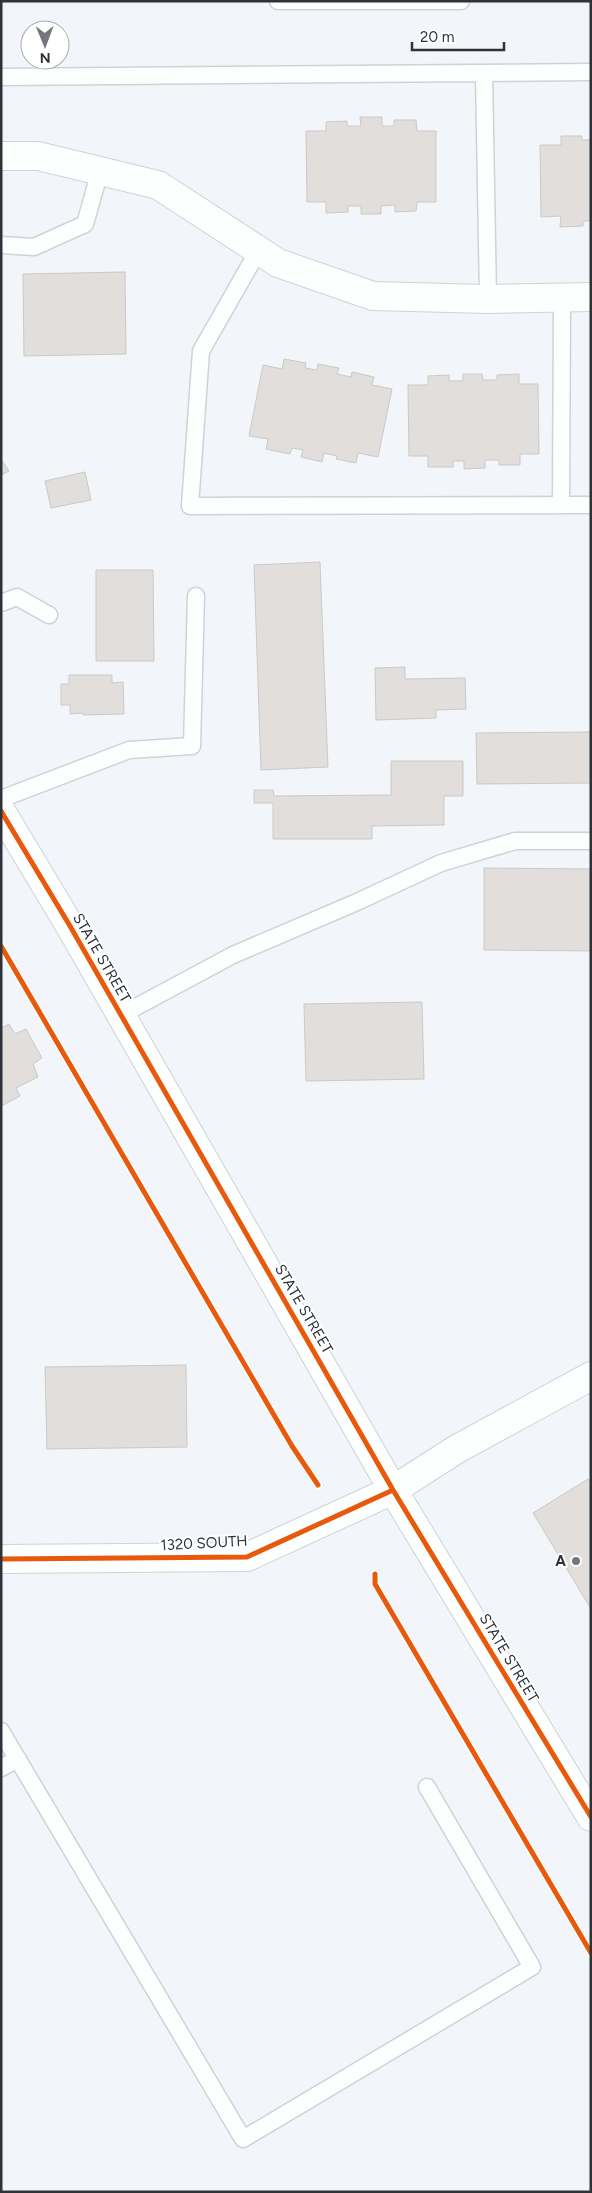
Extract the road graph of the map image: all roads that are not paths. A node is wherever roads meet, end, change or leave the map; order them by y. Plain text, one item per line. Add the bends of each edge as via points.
1 (278, 1) edge
2 (461, 1) edge
3 (591, 72) edge
4 (484, 73) junction
5 (1, 77) edge
6 (1, 156) edge
7 (100, 171) junction
8 (1, 245) edge
9 (258, 250) junction
10 (591, 297) edge
11 (562, 298) junction
12 (488, 299) junction
13 (561, 505) junction
14 (591, 505) edge
15 (196, 596) dead end
16 (1, 603) edge
17 (49, 614) dead end
18 (1, 799) edge
19 (1, 811) edge
20 (591, 841) edge
21 (121, 1015) junction
22 (591, 1376) edge
23 (393, 1490) junction
24 (1, 1559) edge
25 (1, 1732) edge
26 (18, 1759) junction
27 (1, 1768) edge
28 (427, 1787) dead end
29 (591, 1817) edge

1 - 2 lane
3 - 4 lane
4 - 5 lane
4 - 12 lane
6 - 7 street via 38,156
7 - 8 lane via 85,224 34,247
7 - 9 street via 158,185
9 - 12 street via 278,263 373,296
9 - 13 lane via 201,351 190,506
10 - 11 street
11 - 12 street
11 - 13 lane
13 - 14 lane
15 - 18 lane via 192,746 129,750
16 - 17 lane via 17,597
19 - 21 street, STATE STREET
20 - 21 lane via 515,841 441,862 233,955
21 - 23 street, STATE STREET
22 - 23 street, 1320 SOUTH via 457,1449
23 - 24 street, 1320 SOUTH via 247,1557
23 - 29 street, STATE STREET
25 - 26 lane
26 - 27 lane
26 - 28 lane via 243,2139 532,1967

